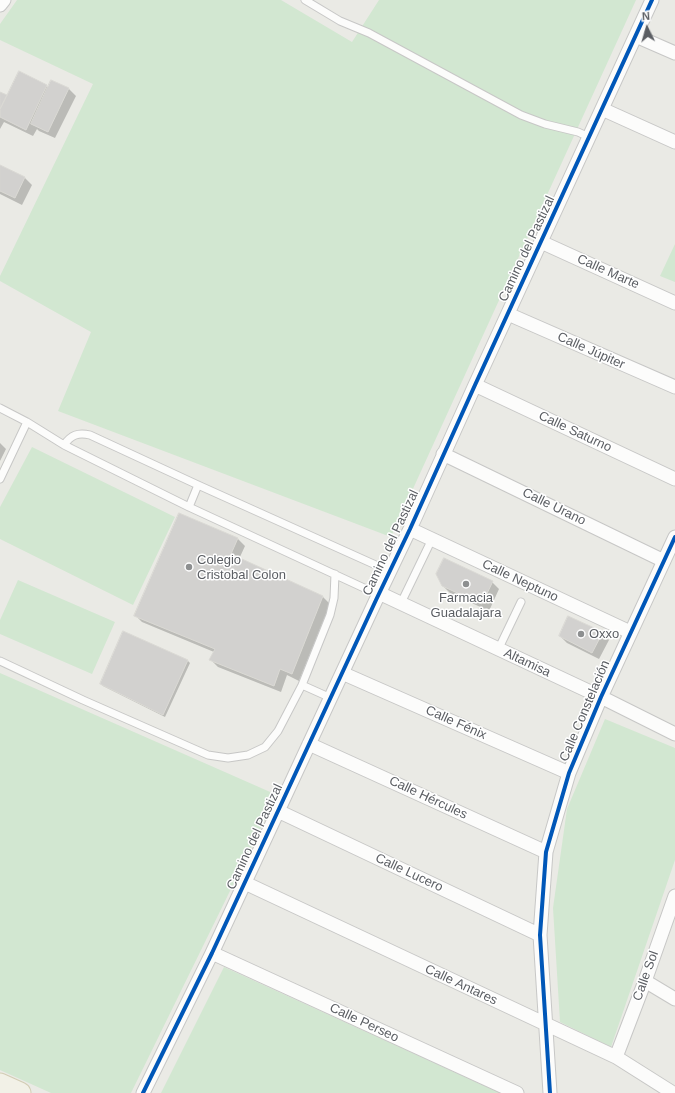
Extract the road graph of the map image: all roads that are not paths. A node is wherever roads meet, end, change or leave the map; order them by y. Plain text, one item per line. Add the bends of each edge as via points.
1 (4, 0) edge
2 (305, 0) edge
3 (652, 0) edge
4 (0, 5) edge
5 (636, 36) junction
6 (675, 54) edge
7 (602, 109) junction
8 (589, 137) junction
9 (675, 142) edge
10 (541, 242) junction
11 (675, 303) edge
12 (508, 314) junction
13 (475, 385) junction
14 (675, 387) edge
15 (0, 408) edge
16 (27, 422) junction
17 (64, 445) junction
18 (444, 454) junction
19 (0, 479) edge
20 (675, 479) edge
21 (198, 484) junction
22 (189, 507) junction
23 (410, 529) junction
24 (675, 537) edge
25 (432, 540) junction
26 (664, 561) junction
27 (389, 571) junction
28 (335, 574) junction
29 (379, 593) junction
30 (521, 602) dead end
31 (401, 603) junction
32 (630, 632) junction
33 (498, 650) junction
34 (0, 661) edge
35 (342, 673) junction
36 (302, 685) junction
37 (601, 697) junction
38 (331, 698) junction
39 (675, 734) edge
40 (309, 744) junction
41 (569, 773) junction
42 (278, 811) junction
43 (546, 852) junction
44 (245, 884) junction
45 (674, 903) edge
46 (540, 935) junction
47 (212, 953) junction
48 (645, 981) junction
49 (675, 999) edge
50 (546, 1024) junction
51 (616, 1057) junction
52 (0, 1084) edge
53 (20, 1093) edge
54 (144, 1093) edge
55 (517, 1093) edge
56 (550, 1093) edge
57 (673, 1093) edge

1 - 4 street
2 - 8 lane via 521,114
3 - 5 street, Camino del Pastizal
5 - 6 street
5 - 7 street, Camino del Pastizal
7 - 8 street, Camino del Pastizal
7 - 9 street
8 - 10 street, Camino del Pastizal
10 - 11 street, Calle Marte
10 - 12 street, Camino del Pastizal
12 - 13 street, Camino del Pastizal
12 - 14 street, Calle Júpiter
13 - 18 street, Camino del Pastizal
13 - 20 street, Calle Saturno
15 - 16 lane
16 - 17 lane
16 - 19 lane
17 - 21 lane via 68,439 76,435 90,435
17 - 22 lane
18 - 23 street, Camino del Pastizal
18 - 26 street, Calle Urano
21 - 22 lane
21 - 27 lane
22 - 28 lane
23 - 25 street, Calle Neptuno
23 - 27 street, Camino del Pastizal
24 - 26 street, Calle Constelación
25 - 31 lane
25 - 32 street, Calle Neptuno
26 - 32 street, Calle Constelación
27 - 29 street, Camino del Pastizal
28 - 29 lane
28 - 36 lane via 332,607
29 - 31 street, Altamisa
29 - 35 street, Camino del Pastizal
30 - 33 lane
31 - 33 street, Altamisa
32 - 37 street, Calle Constelación
33 - 37 street, Altamisa
34 - 36 lane via 208,754 228,758 248,755 265,747 278,731
35 - 38 street, Camino del Pastizal
35 - 41 street, Calle Fénix
36 - 38 lane
37 - 39 street, Altamisa
37 - 41 street, Calle Constelación
38 - 40 street, Camino del Pastizal
40 - 42 street, Camino del Pastizal
40 - 43 street, Calle Hércules
41 - 43 street, Calle Constelación
42 - 44 street, Camino del Pastizal
42 - 46 street, Calle Lucero
43 - 46 street, Calle Constelación
44 - 47 street, Camino del Pastizal
44 - 50 street, Calle Antares
45 - 48 street, Calle Sol
46 - 50 street, Calle Constelación
47 - 54 street, Camino del Pastizal
47 - 55 street, Calle Perseo
48 - 49 street
48 - 51 street, Calle Sol
50 - 51 street, Calle Antares
50 - 56 street, Calle Constelación
51 - 57 street, Calle Antares
52 - 53 main road

